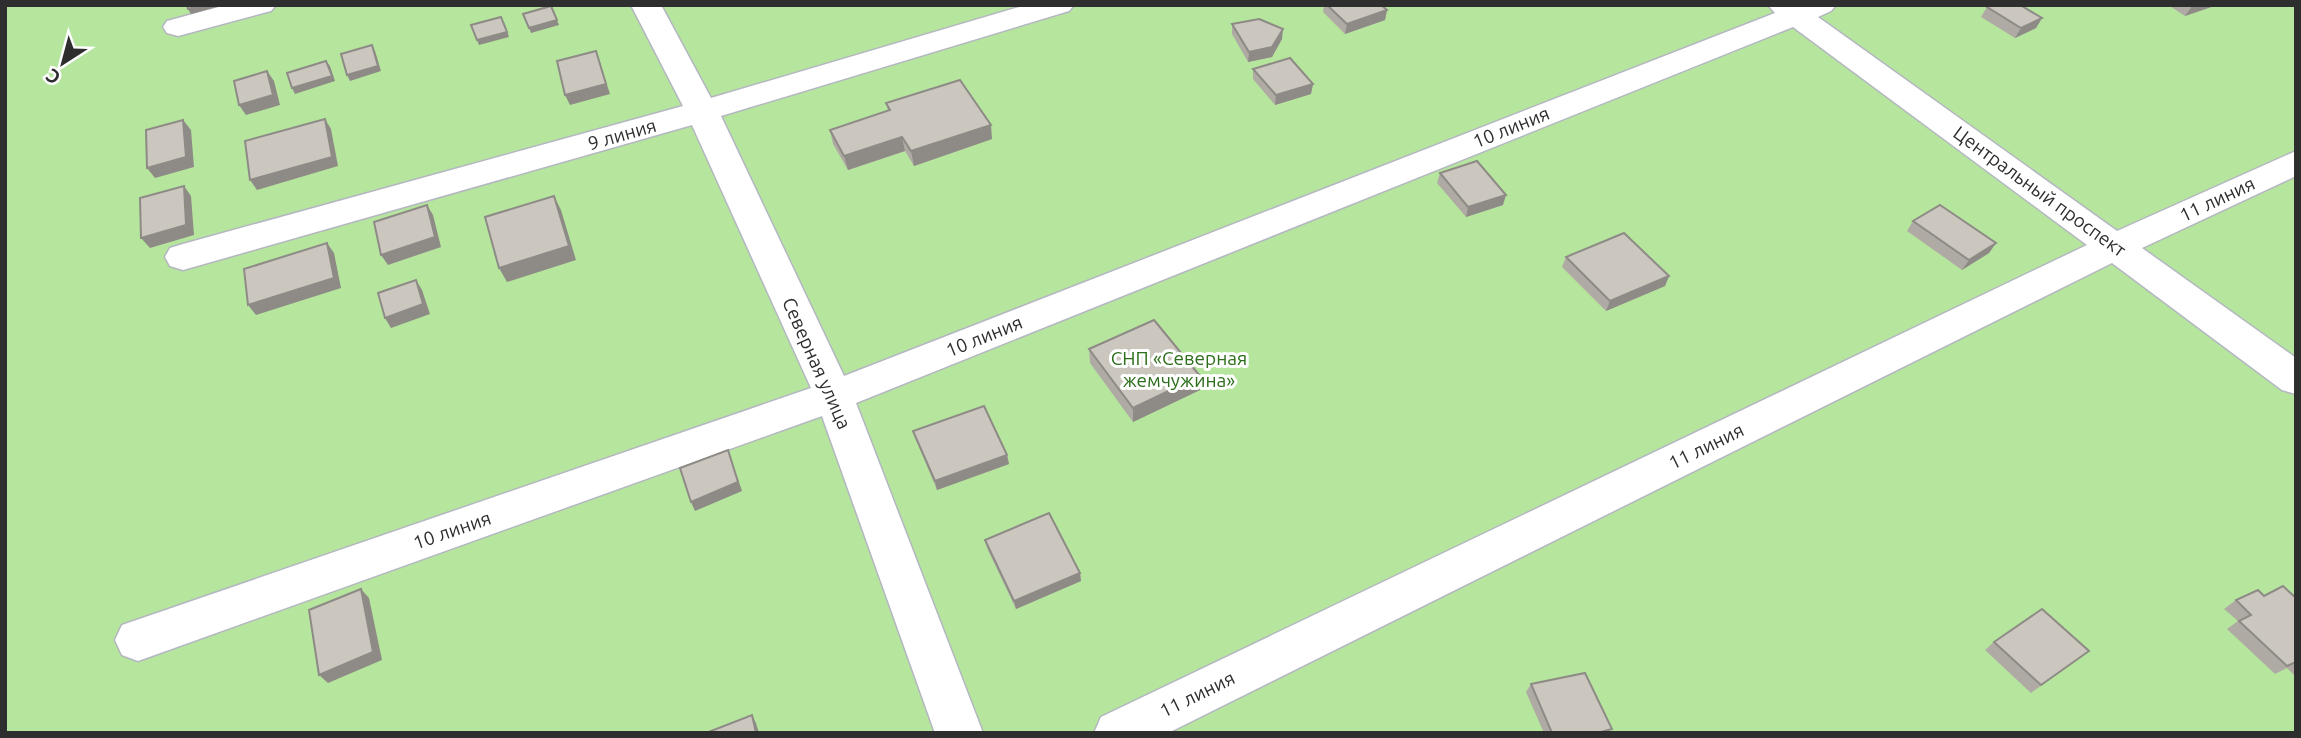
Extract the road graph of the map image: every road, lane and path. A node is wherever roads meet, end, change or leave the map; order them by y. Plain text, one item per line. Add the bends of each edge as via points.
1 (261, 5) edge
2 (646, 5) edge
3 (1059, 5) edge
4 (1800, 8) edge
5 (178, 27) dead end
6 (702, 111) junction
7 (2296, 162) edge
8 (2116, 246) junction
9 (183, 257) dead end
10 (2296, 379) edge
11 (834, 396) junction
12 (138, 640) dead end
13 (959, 733) edge
14 (1118, 733) edge

1 - 5 street
2 - 6 street, Северная улица
3 - 6 street, 9 линия
4 - 8 street, Центральный проспект
4 - 11 street, 10 линия
6 - 9 street, 9 линия
6 - 11 street, Северная улица
7 - 8 street, 11 линия
8 - 10 street, Центральный проспект
8 - 14 street, 11 линия
11 - 12 street, 10 линия
11 - 13 street, Северная улица

